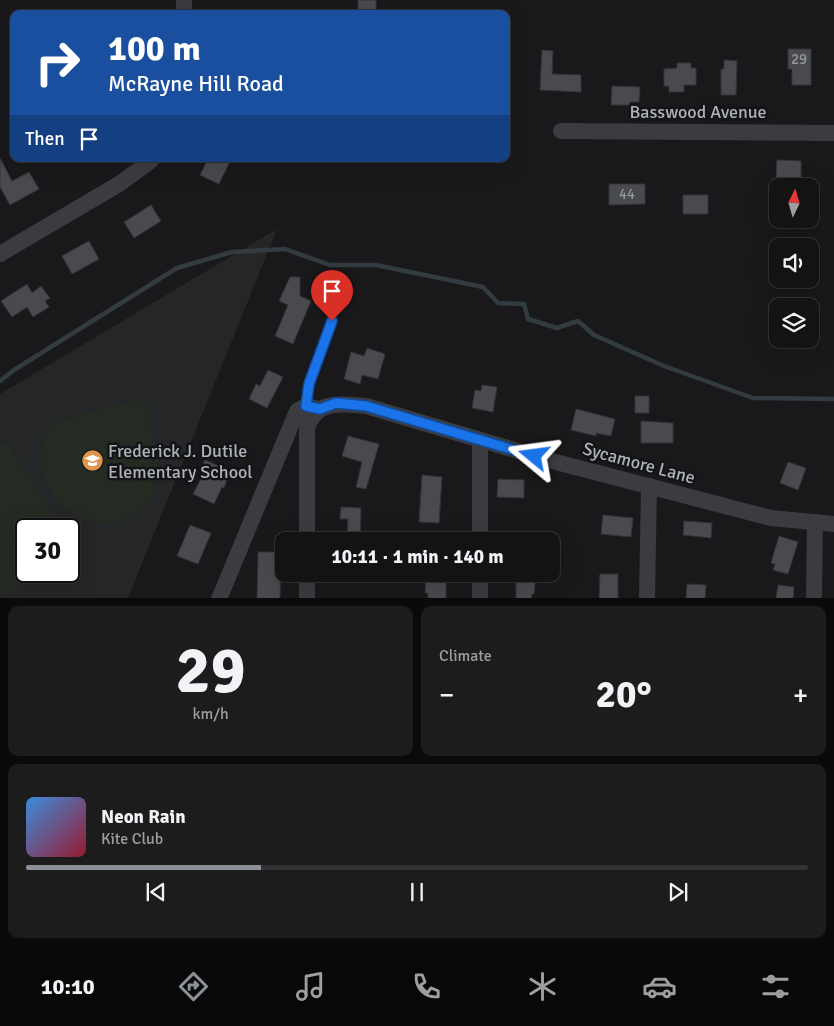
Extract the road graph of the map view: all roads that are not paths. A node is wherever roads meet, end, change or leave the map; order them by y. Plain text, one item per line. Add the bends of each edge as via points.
1 (562, 131) dead end
2 (834, 133) edge
3 (150, 162) edge
4 (0, 254) edge
5 (332, 321) dead end
6 (313, 408) junction
7 (480, 440) junction
8 (649, 486) junction
9 (815, 522) junction
10 (834, 524) edge
11 (307, 532) edge
12 (480, 532) edge
13 (307, 582) edge
14 (480, 582) edge
15 (219, 598) edge
16 (307, 598) edge
17 (480, 598) edge
18 (647, 598) edge
19 (814, 598) edge

1 - 2 street, Basswood Avenue
3 - 4 street via 119,184
5 - 6 lane via 309,384
6 - 7 street, Sycamore Lane via 336,403 366,406
6 - 11 street via 307,428
6 - 15 street via 297,411
7 - 8 street, Sycamore Lane
7 - 12 street
8 - 9 street, Sycamore Lane via 771,518
8 - 18 street
9 - 10 street, Sycamore Lane
9 - 19 street
13 - 16 street
14 - 17 street

